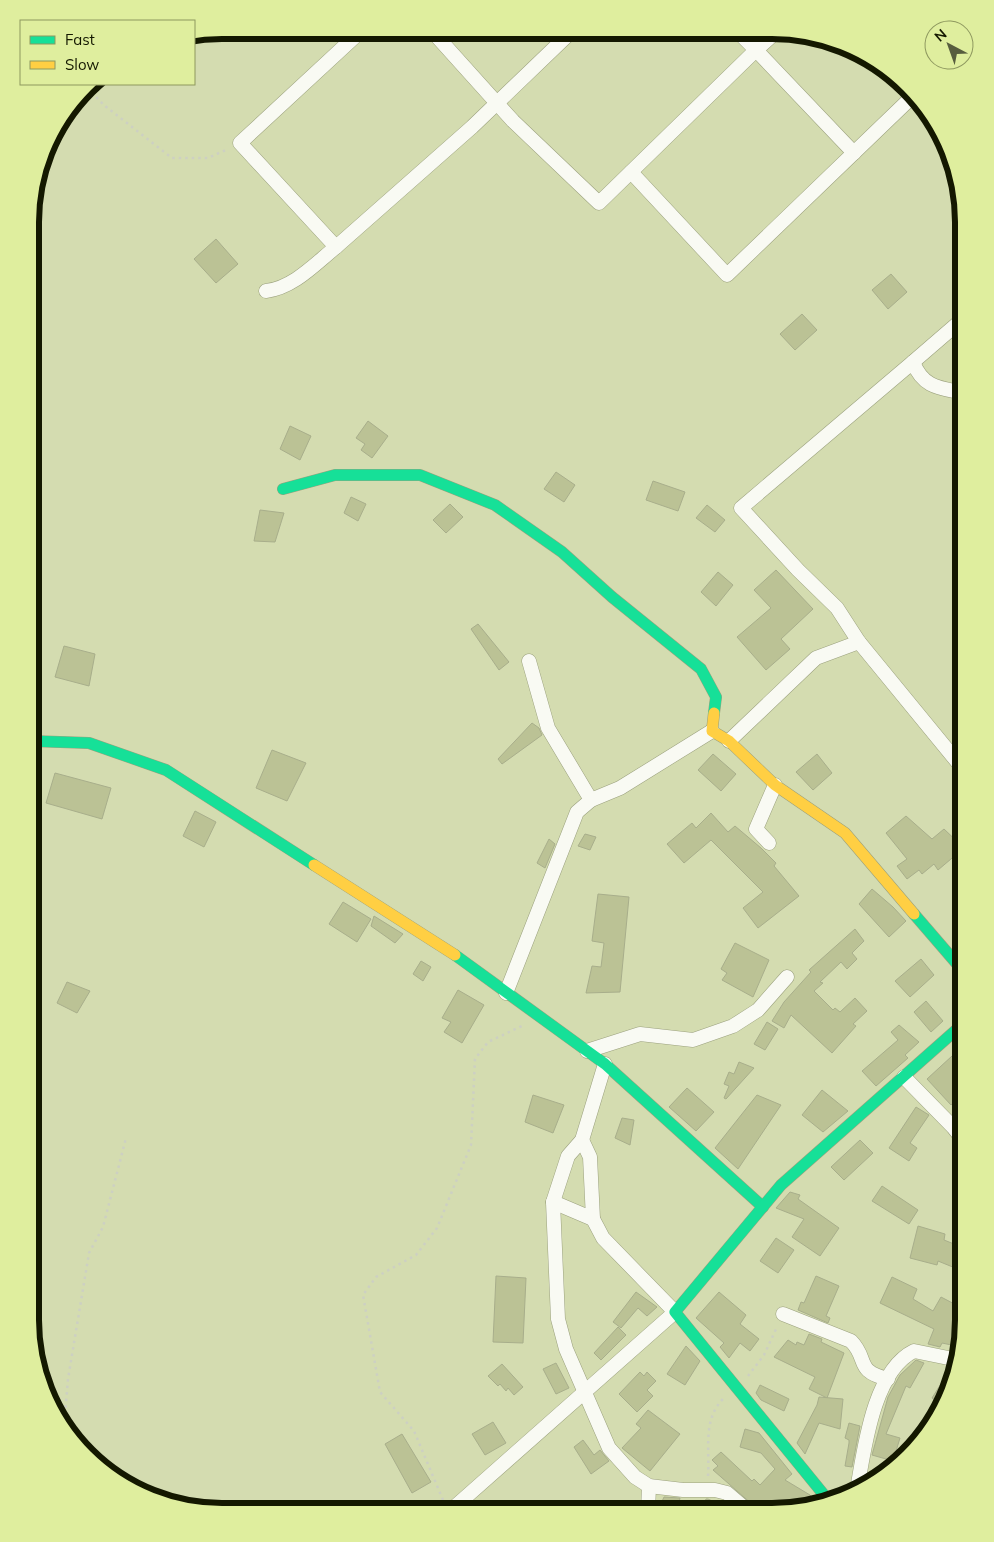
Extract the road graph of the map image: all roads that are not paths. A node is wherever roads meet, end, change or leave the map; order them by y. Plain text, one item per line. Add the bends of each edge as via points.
1 (352, 39) edge
2 (439, 39) edge
3 (564, 39) edge
4 (745, 39) edge
5 (768, 39) edge
6 (756, 50) junction
7 (909, 100) edge
8 (497, 103) junction
9 (854, 153) junction
10 (631, 172) junction
11 (336, 247) junction
12 (266, 291) dead end
13 (955, 326) edge
14 (913, 362) junction
15 (955, 391) edge
16 (283, 488) dead end
17 (859, 642) junction
18 (528, 661) dead end
19 (712, 731) junction
20 (39, 741) edge
21 (729, 741) junction
22 (955, 759) edge
23 (775, 785) junction
24 (592, 800) junction
25 (769, 843) dead end
26 (955, 961) edge
27 (786, 976) dead end
28 (506, 993) junction
29 (955, 1031) edge
30 (587, 1051) junction
31 (605, 1064) junction
32 (904, 1077) junction
33 (955, 1128) edge
34 (582, 1140) junction
35 (553, 1202) junction
36 (763, 1207) junction
37 (593, 1218) junction
38 (675, 1312) junction
39 (783, 1314) dead end
40 (951, 1359) edge
41 (888, 1379) junction
42 (583, 1393) junction
43 (858, 1482) edge
44 (649, 1486) junction
45 (825, 1496) edge
46 (452, 1503) edge
47 (648, 1503) edge
48 (739, 1503) edge

1 - 11 street via 240,143
2 - 8 street
3 - 8 street
4 - 6 street
5 - 6 street
6 - 9 street
6 - 10 street
7 - 9 street
8 - 10 street via 599,203
8 - 11 street
9 - 10 street via 727,275
11 - 12 street via 290,283
13 - 14 street
14 - 15 street via 918,375 933,387
14 - 17 street via 742,508 837,608
16 - 19 street via 334,474 420,474 495,506 562,552 701,669 716,697
17 - 21 street via 816,658
17 - 22 street
18 - 24 street via 548,728
19 - 21 street
19 - 24 street via 620,788
20 - 28 street via 89,743 166,770 445,948
21 - 23 street
23 - 25 street via 756,829
23 - 26 street via 845,833
24 - 28 street via 578,812
27 - 30 street via 758,1010 733,1026 693,1040 640,1034
28 - 30 street
29 - 32 street
30 - 31 street
31 - 34 street
31 - 36 street
32 - 33 street
32 - 36 street via 781,1186
34 - 35 street via 568,1156
34 - 37 street via 590,1157
35 - 37 street
35 - 42 street via 558,1319
36 - 38 street
37 - 38 street via 603,1238
38 - 42 street
38 - 45 street
39 - 41 street via 851,1341 859,1349 863,1366 876,1376
40 - 41 street via 914,1351
41 - 43 street via 864,1440
42 - 44 street via 609,1448
42 - 46 street
44 - 47 street
44 - 48 street via 726,1492

